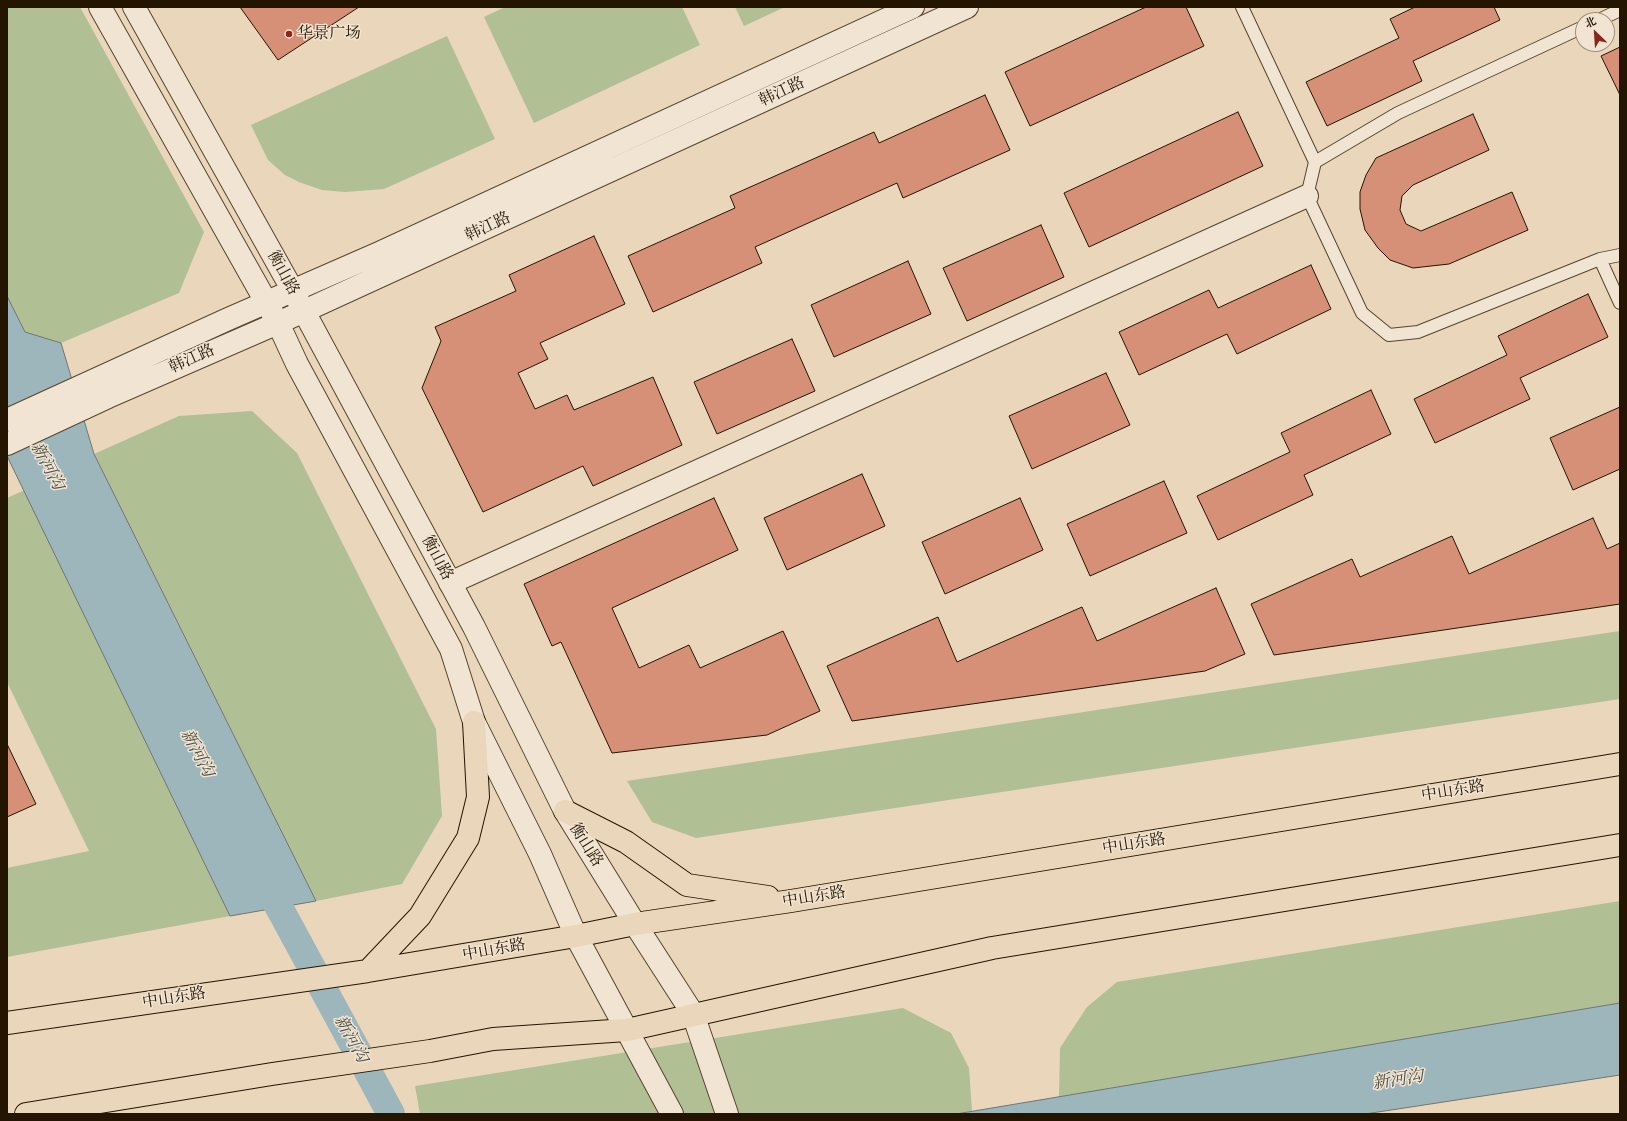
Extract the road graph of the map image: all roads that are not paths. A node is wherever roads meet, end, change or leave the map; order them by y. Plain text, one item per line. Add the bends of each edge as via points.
1 (100, 7) edge
2 (134, 7) edge
3 (913, 7) edge
4 (967, 7) edge
5 (1242, 7) edge
6 (1575, 31) edge
7 (1315, 162) junction
8 (1307, 196) junction
9 (1620, 255) edge
10 (1600, 259) junction
11 (293, 291) junction
12 (266, 303) junction
13 (1620, 303) edge
14 (304, 311) junction
15 (278, 323) junction
16 (103, 387) junction
17 (7, 420) edge
18 (7, 444) edge
19 (450, 583) junction
20 (474, 722) junction
21 (1620, 764) edge
22 (565, 811) junction
23 (1620, 845) edge
24 (791, 901) junction
25 (634, 924) junction
26 (576, 936) junction
27 (368, 971) junction
28 (693, 1014) junction
29 (7, 1024) edge
30 (626, 1030) junction
31 (26, 1114) edge
32 (672, 1114) edge
33 (727, 1114) edge

1 - 12 street, 衡山路
2 - 11 street, 衡山路
3 - 11 street, 韩江路
4 - 14 street, 韩江路
5 - 7 lane
6 - 7 lane via 1398,114
7 - 8 lane
8 - 10 lane via 1362,314 1389,335 1418,332
8 - 19 street
9 - 10 lane
10 - 13 lane
11 - 12 street, 韩江路
11 - 14 street, 衡山路
12 - 15 street, 衡山路
12 - 16 street, 韩江路
14 - 15 street, 韩江路
14 - 19 street, 衡山路
15 - 16 street, 韩江路
15 - 20 street, 衡山路 via 297,364 451,649
16 - 17 street, 韩江路
16 - 18 street, 韩江路
19 - 22 street, 衡山路
20 - 26 street, 衡山路 via 540,854
20 - 27 main road via 478,797 468,838 420,916
21 - 24 main road, 中山东路
22 - 24 main road via 626,842 687,885
22 - 25 street, 衡山路
23 - 28 main road via 992,948
24 - 25 main road, 中山东路
25 - 26 main road, 中山东路
25 - 28 street, 衡山路
26 - 27 main road, 中山东路
26 - 30 street, 衡山路
27 - 29 main road, 中山东路
28 - 30 main road
28 - 33 street, 衡山路
30 - 31 main road via 492,1039
30 - 32 street, 衡山路

